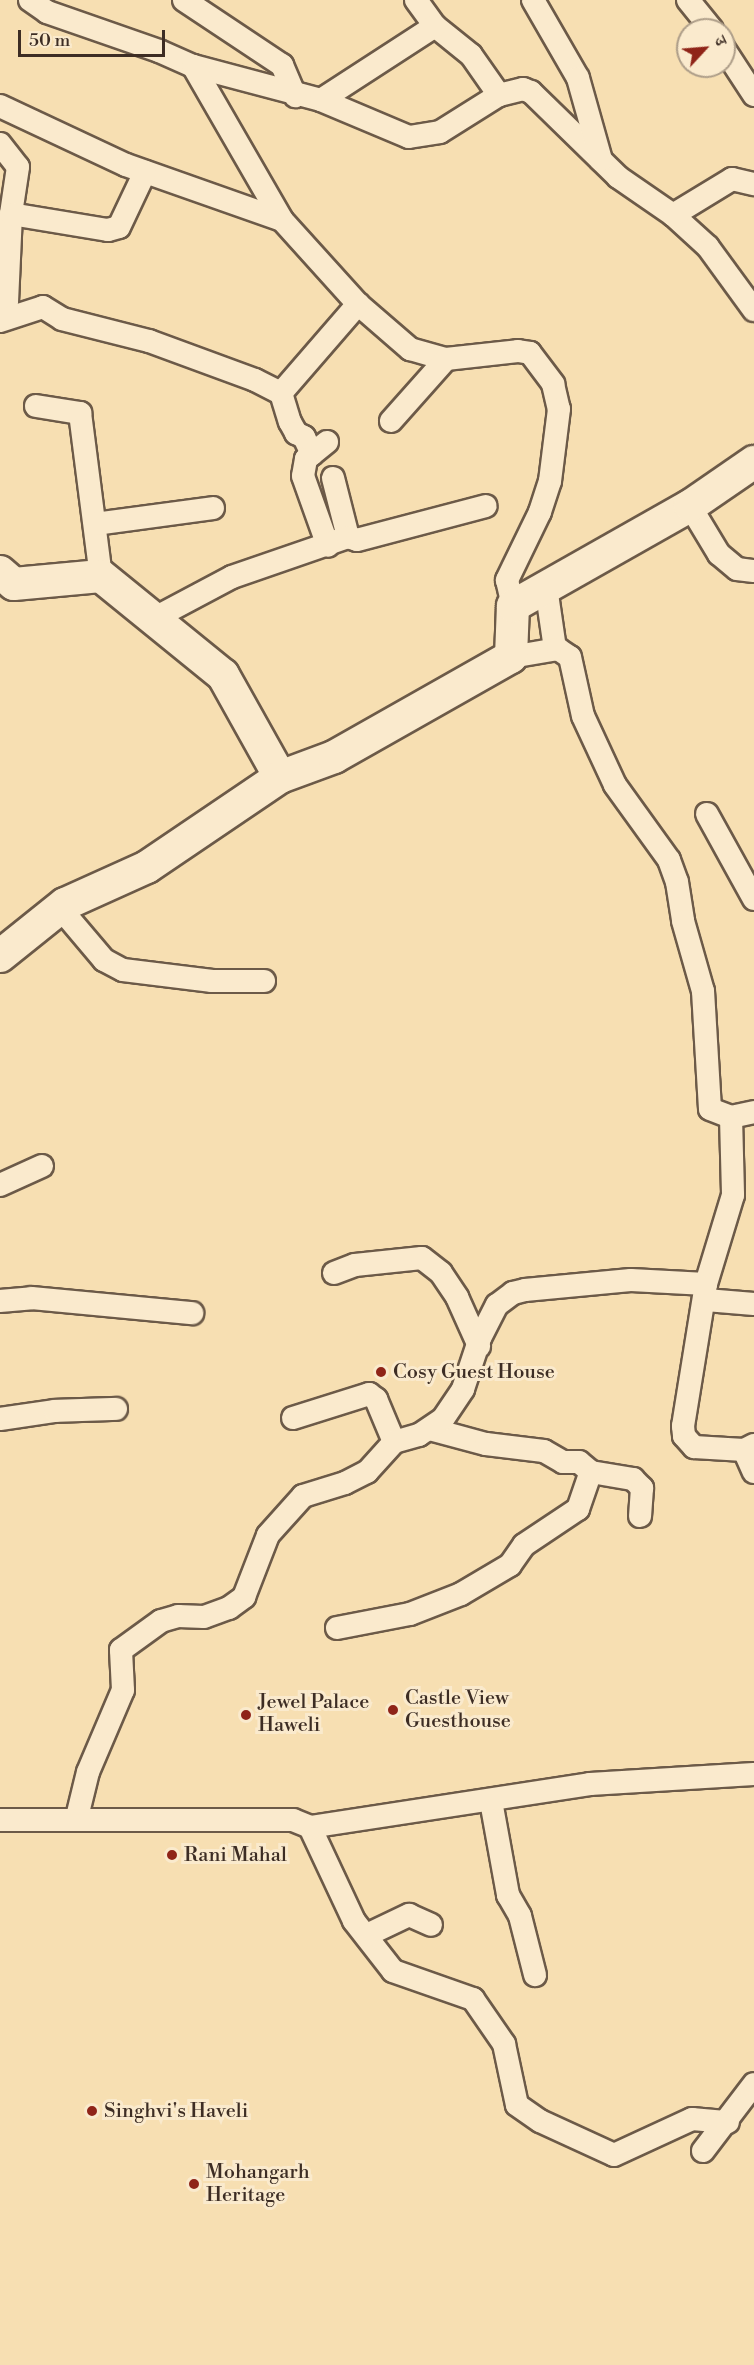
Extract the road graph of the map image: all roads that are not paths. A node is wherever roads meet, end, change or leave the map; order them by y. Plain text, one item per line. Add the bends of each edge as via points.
1 (30, 0) edge
2 (184, 0) edge
3 (416, 0) edge
4 (533, 0) edge
5 (688, 0) edge
6 (702, 18) edge
7 (435, 26) junction
8 (193, 66) junction
9 (736, 67) edge
10 (499, 95) junction
11 (754, 95) edge
12 (295, 96) junction
13 (321, 100) junction
14 (0, 106) edge
15 (2, 149) edge
16 (602, 162) junction
17 (145, 172) junction
18 (754, 184) edge
19 (11, 214) junction
20 (673, 215) junction
21 (282, 220) junction
22 (358, 304) junction
23 (754, 310) edge
24 (3, 311) edge
25 (446, 359) junction
26 (281, 393) junction
27 (36, 405) dead end
28 (391, 421) dead end
29 (754, 462) edge
30 (333, 478) dead end
31 (486, 506) dead end
32 (690, 506) junction
33 (213, 508) dead end
34 (95, 524) junction
35 (338, 541) junction
36 (754, 571) edge
37 (0, 572) edge
38 (101, 576) junction
39 (546, 587) junction
40 (513, 606) junction
41 (153, 619) junction
42 (555, 650) junction
43 (511, 657) junction
44 (280, 777) junction
45 (707, 814) dead end
46 (754, 899) edge
47 (60, 908) junction
48 (0, 956) edge
49 (264, 981) dead end
50 (754, 1112) edge
51 (731, 1117) junction
52 (42, 1166) dead end
53 (0, 1185) edge
54 (334, 1273) dead end
55 (706, 1292) junction
56 (0, 1301) edge
57 (754, 1304) edge
58 (192, 1313) dead end
59 (479, 1346) junction
60 (116, 1409) dead end
61 (293, 1418) dead end
62 (0, 1419) edge
63 (430, 1430) junction
64 (394, 1442) junction
65 (749, 1447) edge
66 (591, 1472) junction
67 (754, 1472) edge
68 (640, 1516) dead end
69 (337, 1628) dead end
70 (754, 1774) edge
71 (491, 1801) junction
72 (77, 1817) junction
73 (0, 1820) edge
74 (310, 1827) junction
75 (431, 1925) dead end
76 (367, 1935) junction
77 (535, 1975) dead end
78 (754, 2084) edge
79 (728, 2122) junction
80 (703, 2151) dead end

1 - 8 street via 47,12
2 - 12 street via 282,65
3 - 7 street
4 - 16 street via 578,78
5 - 6 street
7 - 10 street via 471,55
7 - 13 street
8 - 12 street
8 - 21 street
9 - 11 street
10 - 13 street via 440,132 425,137 409,137
10 - 16 street via 523,89 531,92
12 - 13 street
14 - 17 street
15 - 19 street via 18,167
16 - 20 street
17 - 19 street via 119,227 108,230
17 - 21 street
18 - 20 street via 732,179
19 - 24 street
20 - 23 street via 708,247
21 - 22 street
22 - 25 street via 410,349
22 - 26 street
24 - 26 street via 43,307 62,319 149,341
25 - 28 street
25 - 40 street via 530,353 553,384 559,409 550,481 540,512 507,580
26 - 35 street via 296,433 320,448 306,459 303,476
27 - 34 street via 80,413
29 - 32 main road
30 - 35 street
31 - 35 street via 357,540
32 - 36 street via 719,554 737,569
32 - 39 main road
33 - 34 street
34 - 38 street
35 - 41 street via 232,577
37 - 38 main road via 14,584
38 - 41 main road
39 - 40 main road
39 - 42 street
40 - 43 main road
41 - 44 main road via 223,675
42 - 43 street
42 - 51 street via 570,657 583,716 615,785 669,860 703,991 710,1109
43 - 44 main road via 334,757
44 - 47 main road via 147,867
45 - 46 street
47 - 48 main road
47 - 49 street via 104,960 123,970 212,981
50 - 51 street
51 - 55 street via 733,1195
52 - 53 street
54 - 59 street via 354,1265 422,1258 441,1274 457,1297
55 - 57 street
55 - 59 street via 631,1280 513,1293 497,1305
55 - 65 street via 684,1436 694,1447
56 - 58 street via 32,1298
59 - 63 street via 463,1389 443,1419
60 - 62 street via 55,1411
61 - 64 street via 369,1394 376,1399
63 - 64 street
63 - 66 street via 486,1444 544,1450 563,1462 579,1462
64 - 72 street via 367,1472 303,1496 268,1536 244,1597 230,1608 204,1617 178,1616 150,1625 121,1650 123,1690 88,1772
65 - 67 street
66 - 68 street via 638,1481 642,1492
66 - 69 street via 578,1509 524,1545 510,1565 461,1594 410,1614
70 - 71 street via 590,1784
71 - 74 street
71 - 77 street via 508,1895 520,1916
72 - 73 street
72 - 74 street via 293,1821
74 - 76 street via 354,1922
75 - 76 street via 409,1915
76 - 79 street via 393,1971 472,1999 504,2044 517,2105 540,2121 614,2155 692,2120
78 - 79 street
79 - 80 street

